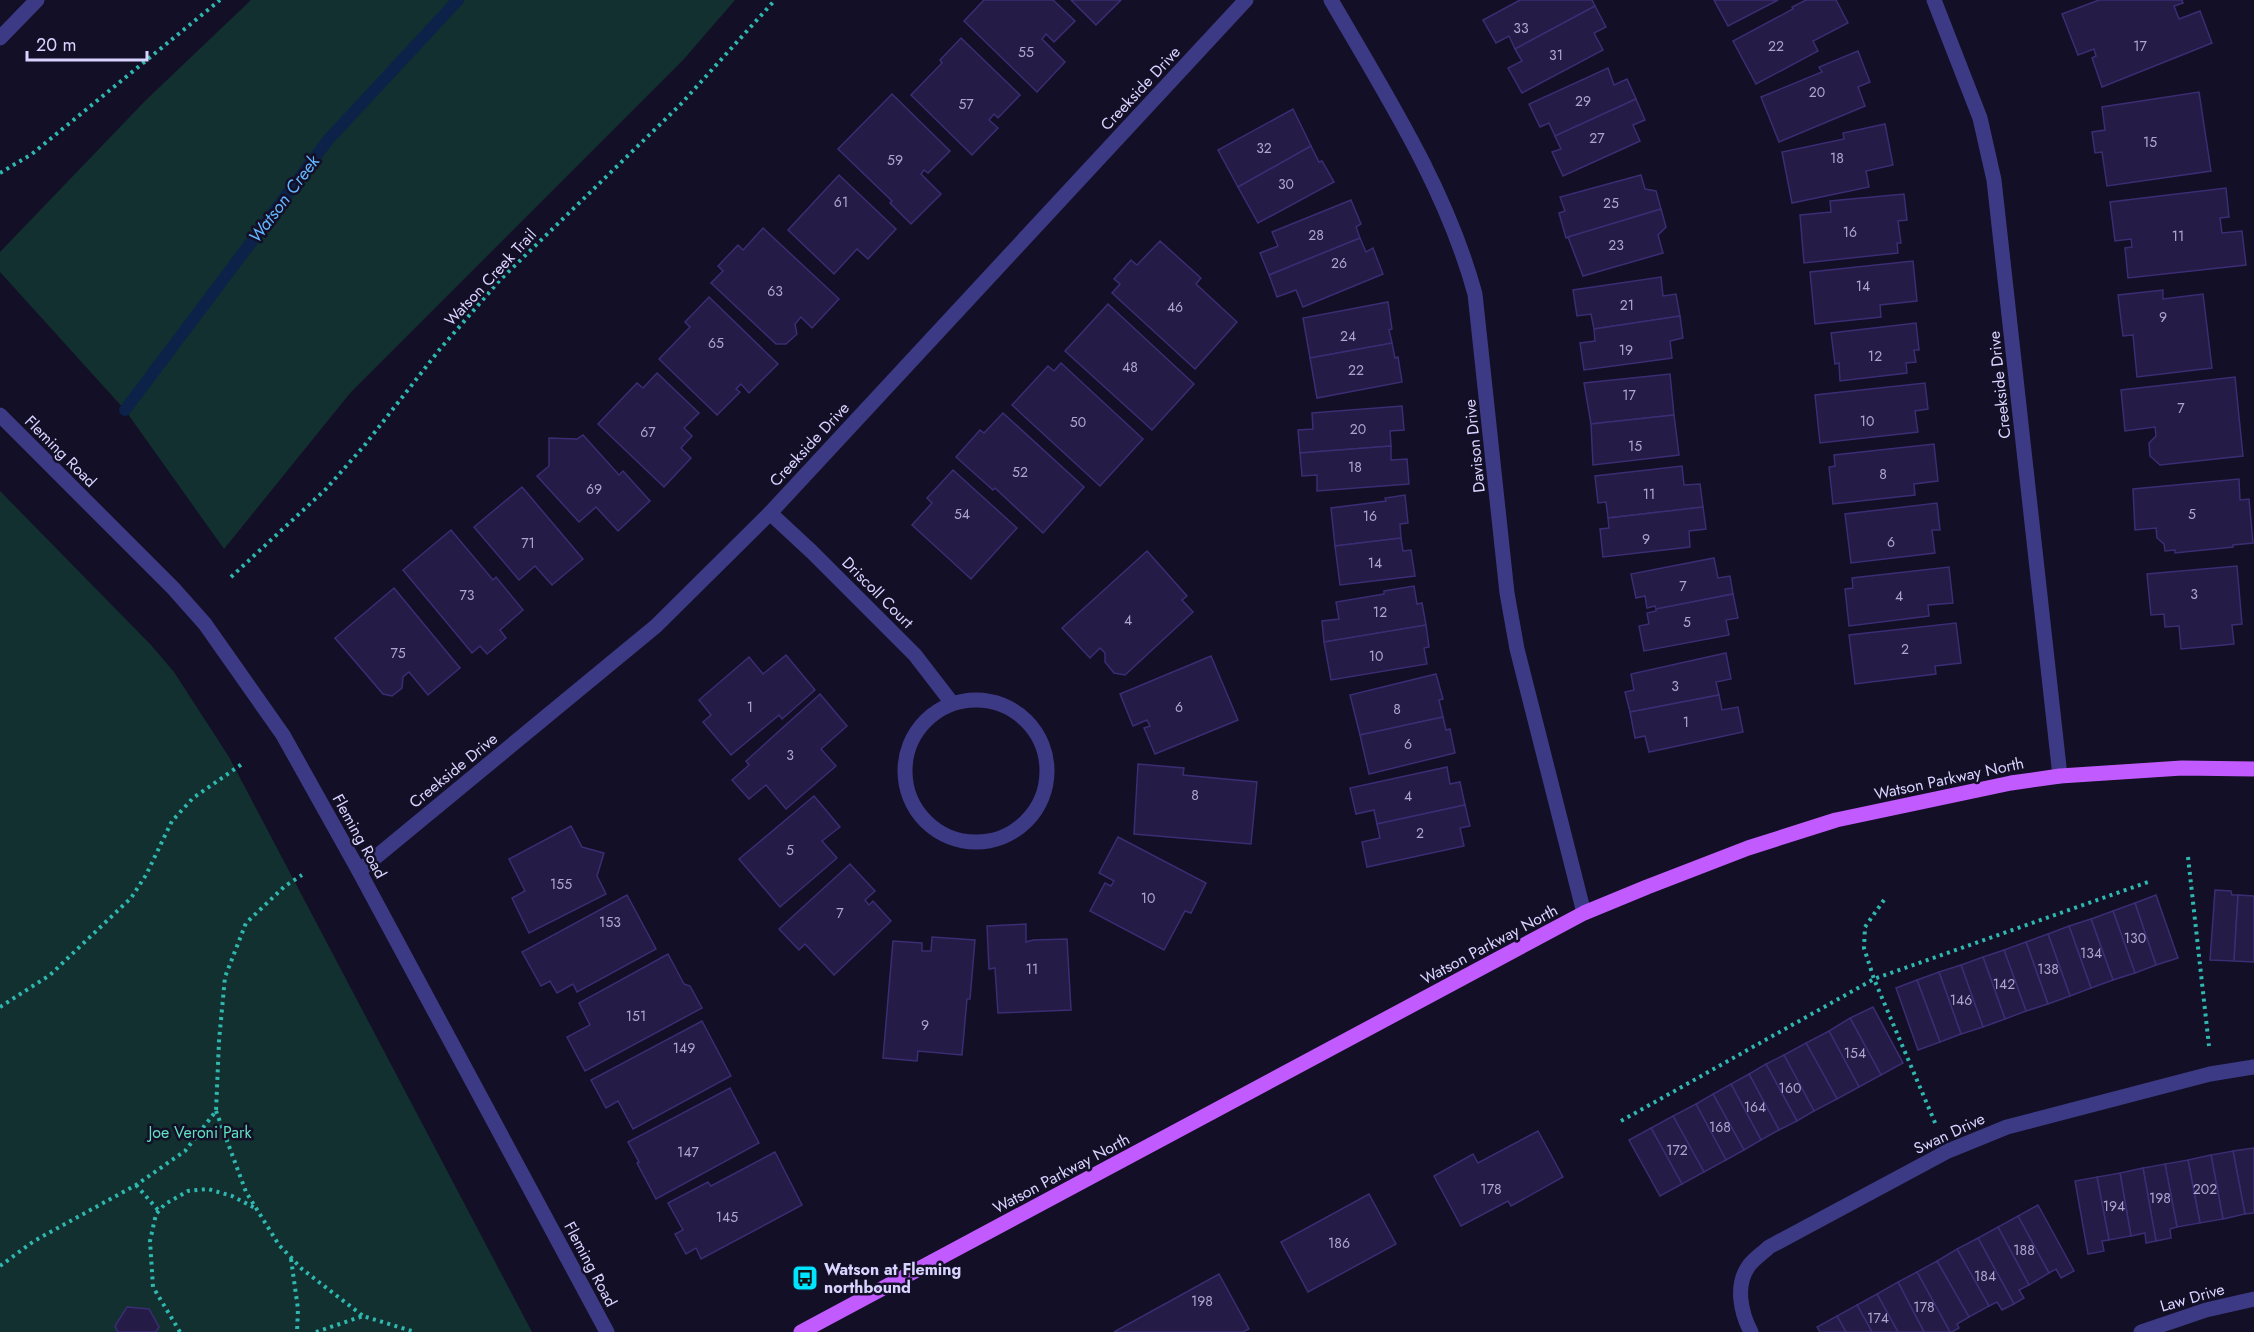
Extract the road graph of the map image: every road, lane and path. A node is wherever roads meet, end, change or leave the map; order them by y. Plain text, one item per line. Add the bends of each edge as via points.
1 (37, 0) edge
2 (219, 0) edge
3 (776, 0) edge
4 (1246, 0) edge
5 (1332, 0) edge
6 (1934, 0) edge
7 (0, 38) edge
8 (0, 173) edge
9 (0, 415) edge
10 (770, 513) junction
11 (231, 577) dead end
12 (952, 703) junction
13 (242, 764) dead end
14 (2254, 769) edge
15 (2060, 776) junction
16 (2188, 857) dead end
17 (359, 871) junction
18 (302, 875) dead end
19 (2148, 882) dead end
20 (1884, 900) dead end
21 (1584, 913) junction
22 (1874, 980) junction
23 (0, 1007) edge
24 (2209, 1047) dead end
25 (2254, 1067) edge
26 (216, 1111) junction
27 (1621, 1121) dead end
28 (1937, 1128) dead end
29 (136, 1185) junction
30 (256, 1208) junction
31 (159, 1210) junction
32 (291, 1258) junction
33 (0, 1266) edge
34 (2254, 1299) edge
35 (363, 1316) junction
36 (180, 1332) edge
37 (297, 1332) edge
38 (316, 1332) edge
39 (416, 1332) edge
40 (607, 1332) edge
41 (801, 1332) edge
42 (1751, 1332) edge
43 (2141, 1332) edge

1 - 7 street
2 - 8 path via 32,154
3 - 11 path, Watson Creek Trail via 680,105 500,280 326,489
4 - 10 street, Creekside Drive
5 - 21 street, Davison Drive via 1427,168 1464,254 1476,294 1511,615
6 - 15 street, Creekside Drive via 1980,118 1994,180
9 - 17 street, Fleming Road via 174,588 205,624 283,735
10 - 12 street, Driscoll Court via 915,655
10 - 17 street, Creekside Drive via 656,626
12 - 12 street via 916,731 907,753 905,776 910,798 922,818 961,841 984,842 1007,835 1026,821 1047,778 1045,754 1036,732 1020,715 999,703 976,699
13 - 23 path via 193,798 172,820 131,898 50,975
14 - 15 main road, Watson Parkway North via 2182,768
15 - 21 main road, Watson Parkway North via 1836,820 1748,848
16 - 24 path
17 - 40 street, Fleming Road
18 - 26 path via 246,923 225,976
19 - 22 path
20 - 22 path via 1865,927 1863,948
21 - 41 main road, Watson Parkway North
22 - 27 path
22 - 28 path
25 - 42 street, Swan Drive via 2210,1074 2007,1127 1948,1151 1769,1247 1747,1267 1740,1292 1744,1319
26 - 29 path via 185,1151
26 - 30 path via 246,1192
29 - 31 path
29 - 33 path via 34,1241
30 - 31 path via 208,1190 188,1191
30 - 32 path
31 - 36 path via 150,1241 153,1287
32 - 35 path
32 - 37 path
34 - 43 street, Law Drive
35 - 38 path
35 - 39 path

